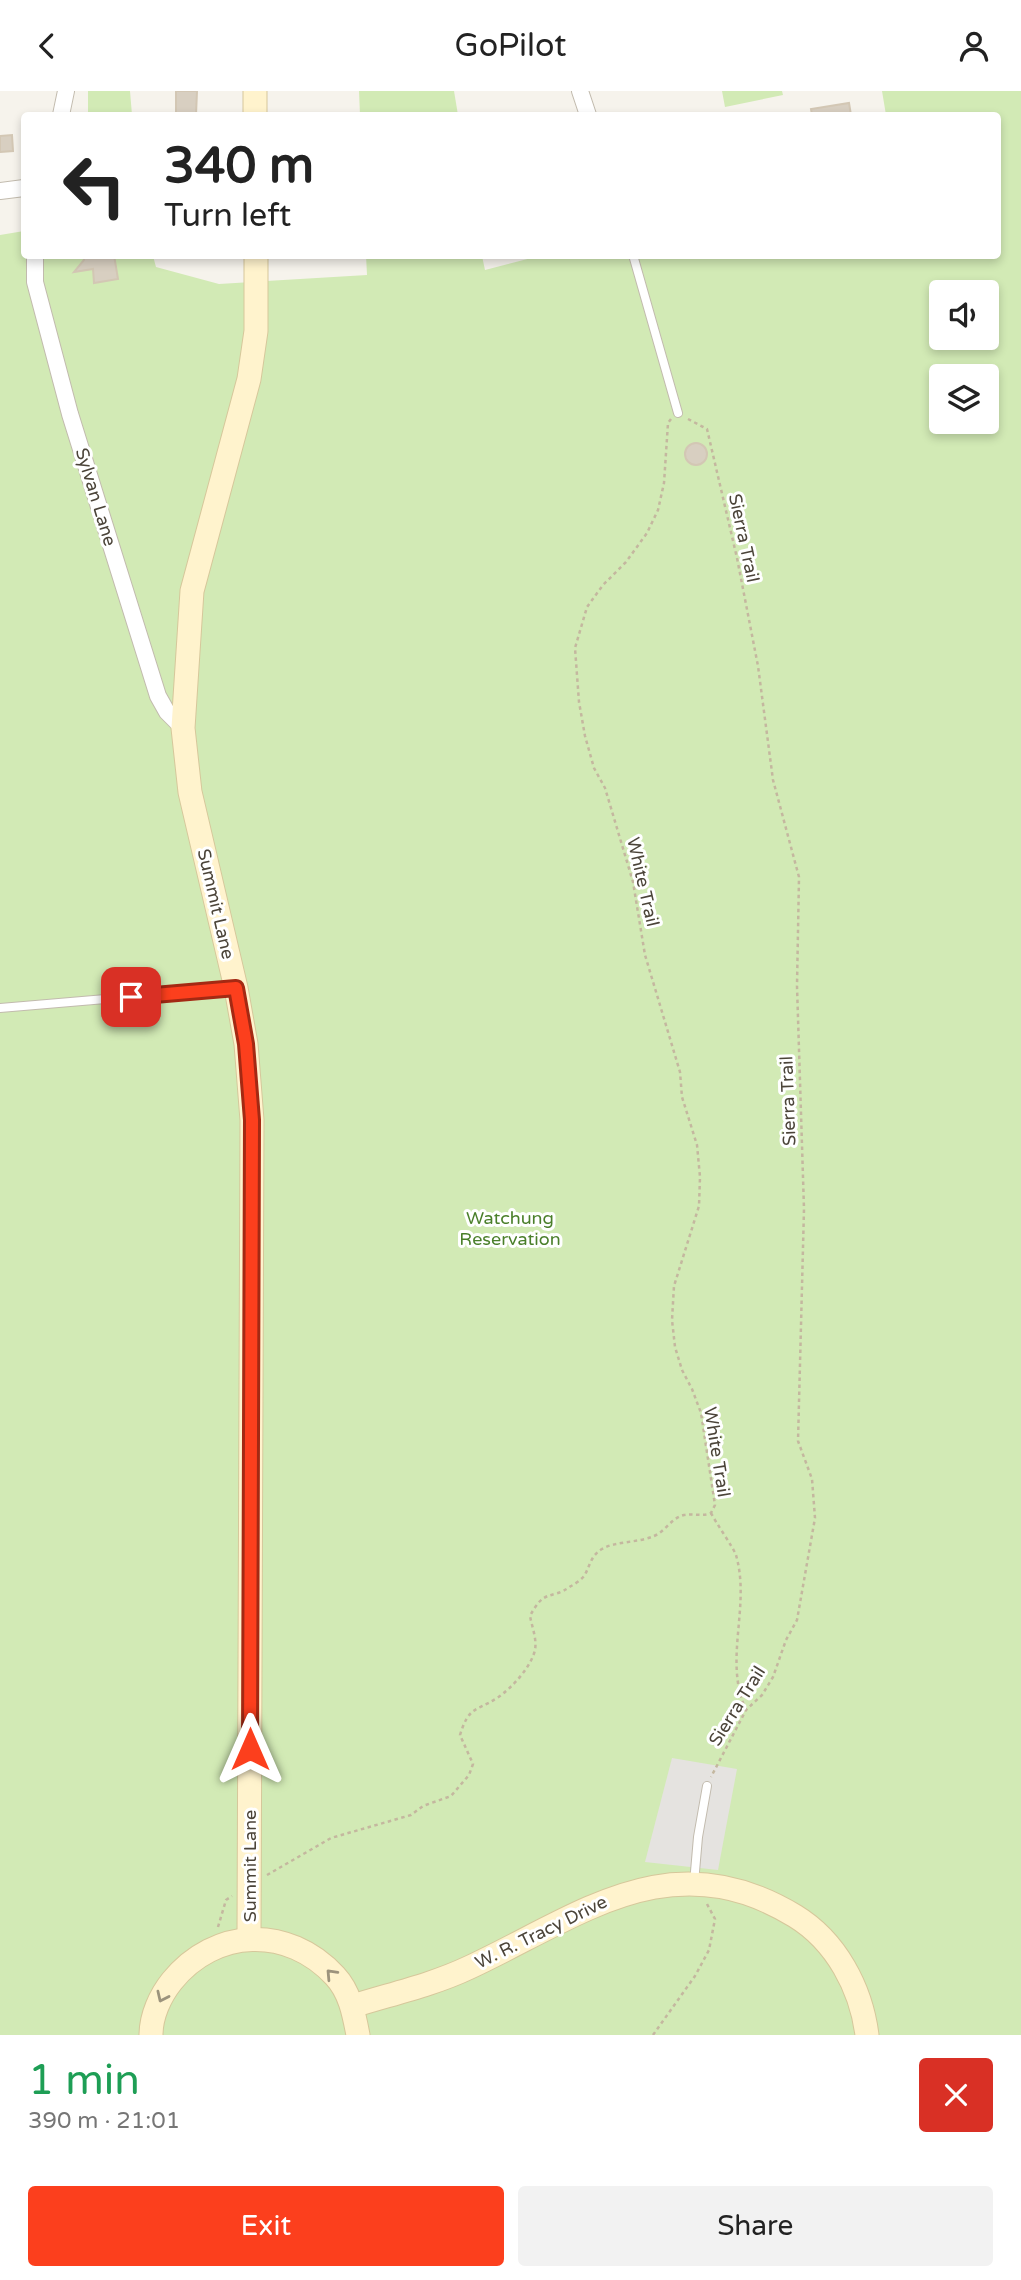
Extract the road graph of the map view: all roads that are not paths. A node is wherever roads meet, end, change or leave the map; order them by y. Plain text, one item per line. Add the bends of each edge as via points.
1 (66, 91) edge
2 (255, 91) edge
3 (580, 91) edge
4 (62, 112) edge
5 (255, 112) edge
6 (587, 112) edge
7 (21, 188) edge
8 (0, 191) edge
9 (35, 259) edge
10 (256, 259) edge
11 (634, 259) edge
12 (678, 413) road end
13 (183, 728) junction
14 (236, 988) junction
15 (0, 1008) edge
16 (707, 1786) road end
17 (694, 1883) junction
18 (249, 1938) junction
19 (352, 2006) junction
20 (151, 2035) edge
21 (358, 2035) edge
22 (867, 2035) edge

1 - 4 street
2 - 5 street
3 - 6 street
7 - 8 street
9 - 13 street, Sylvan Lane via 35,282 70,414 154,684 167,712
10 - 13 street, Summit Lane via 256,331 249,379 192,590
11 - 12 lane
13 - 14 street, Summit Lane via 190,792
14 - 15 lane
14 - 18 street, Summit Lane via 252,1120
16 - 17 lane
17 - 19 street, W. R. Tracy Drive via 660,1885 608,1899 467,1968
17 - 22 street, W. R. Tracy Drive via 753,1896 783,1909 814,1931 842,1963
19 -> 18 street via 336,1977 312,1955 282,1942
18 -> 20 street via 215,1946 185,1965 163,1992
19 - 21 street

